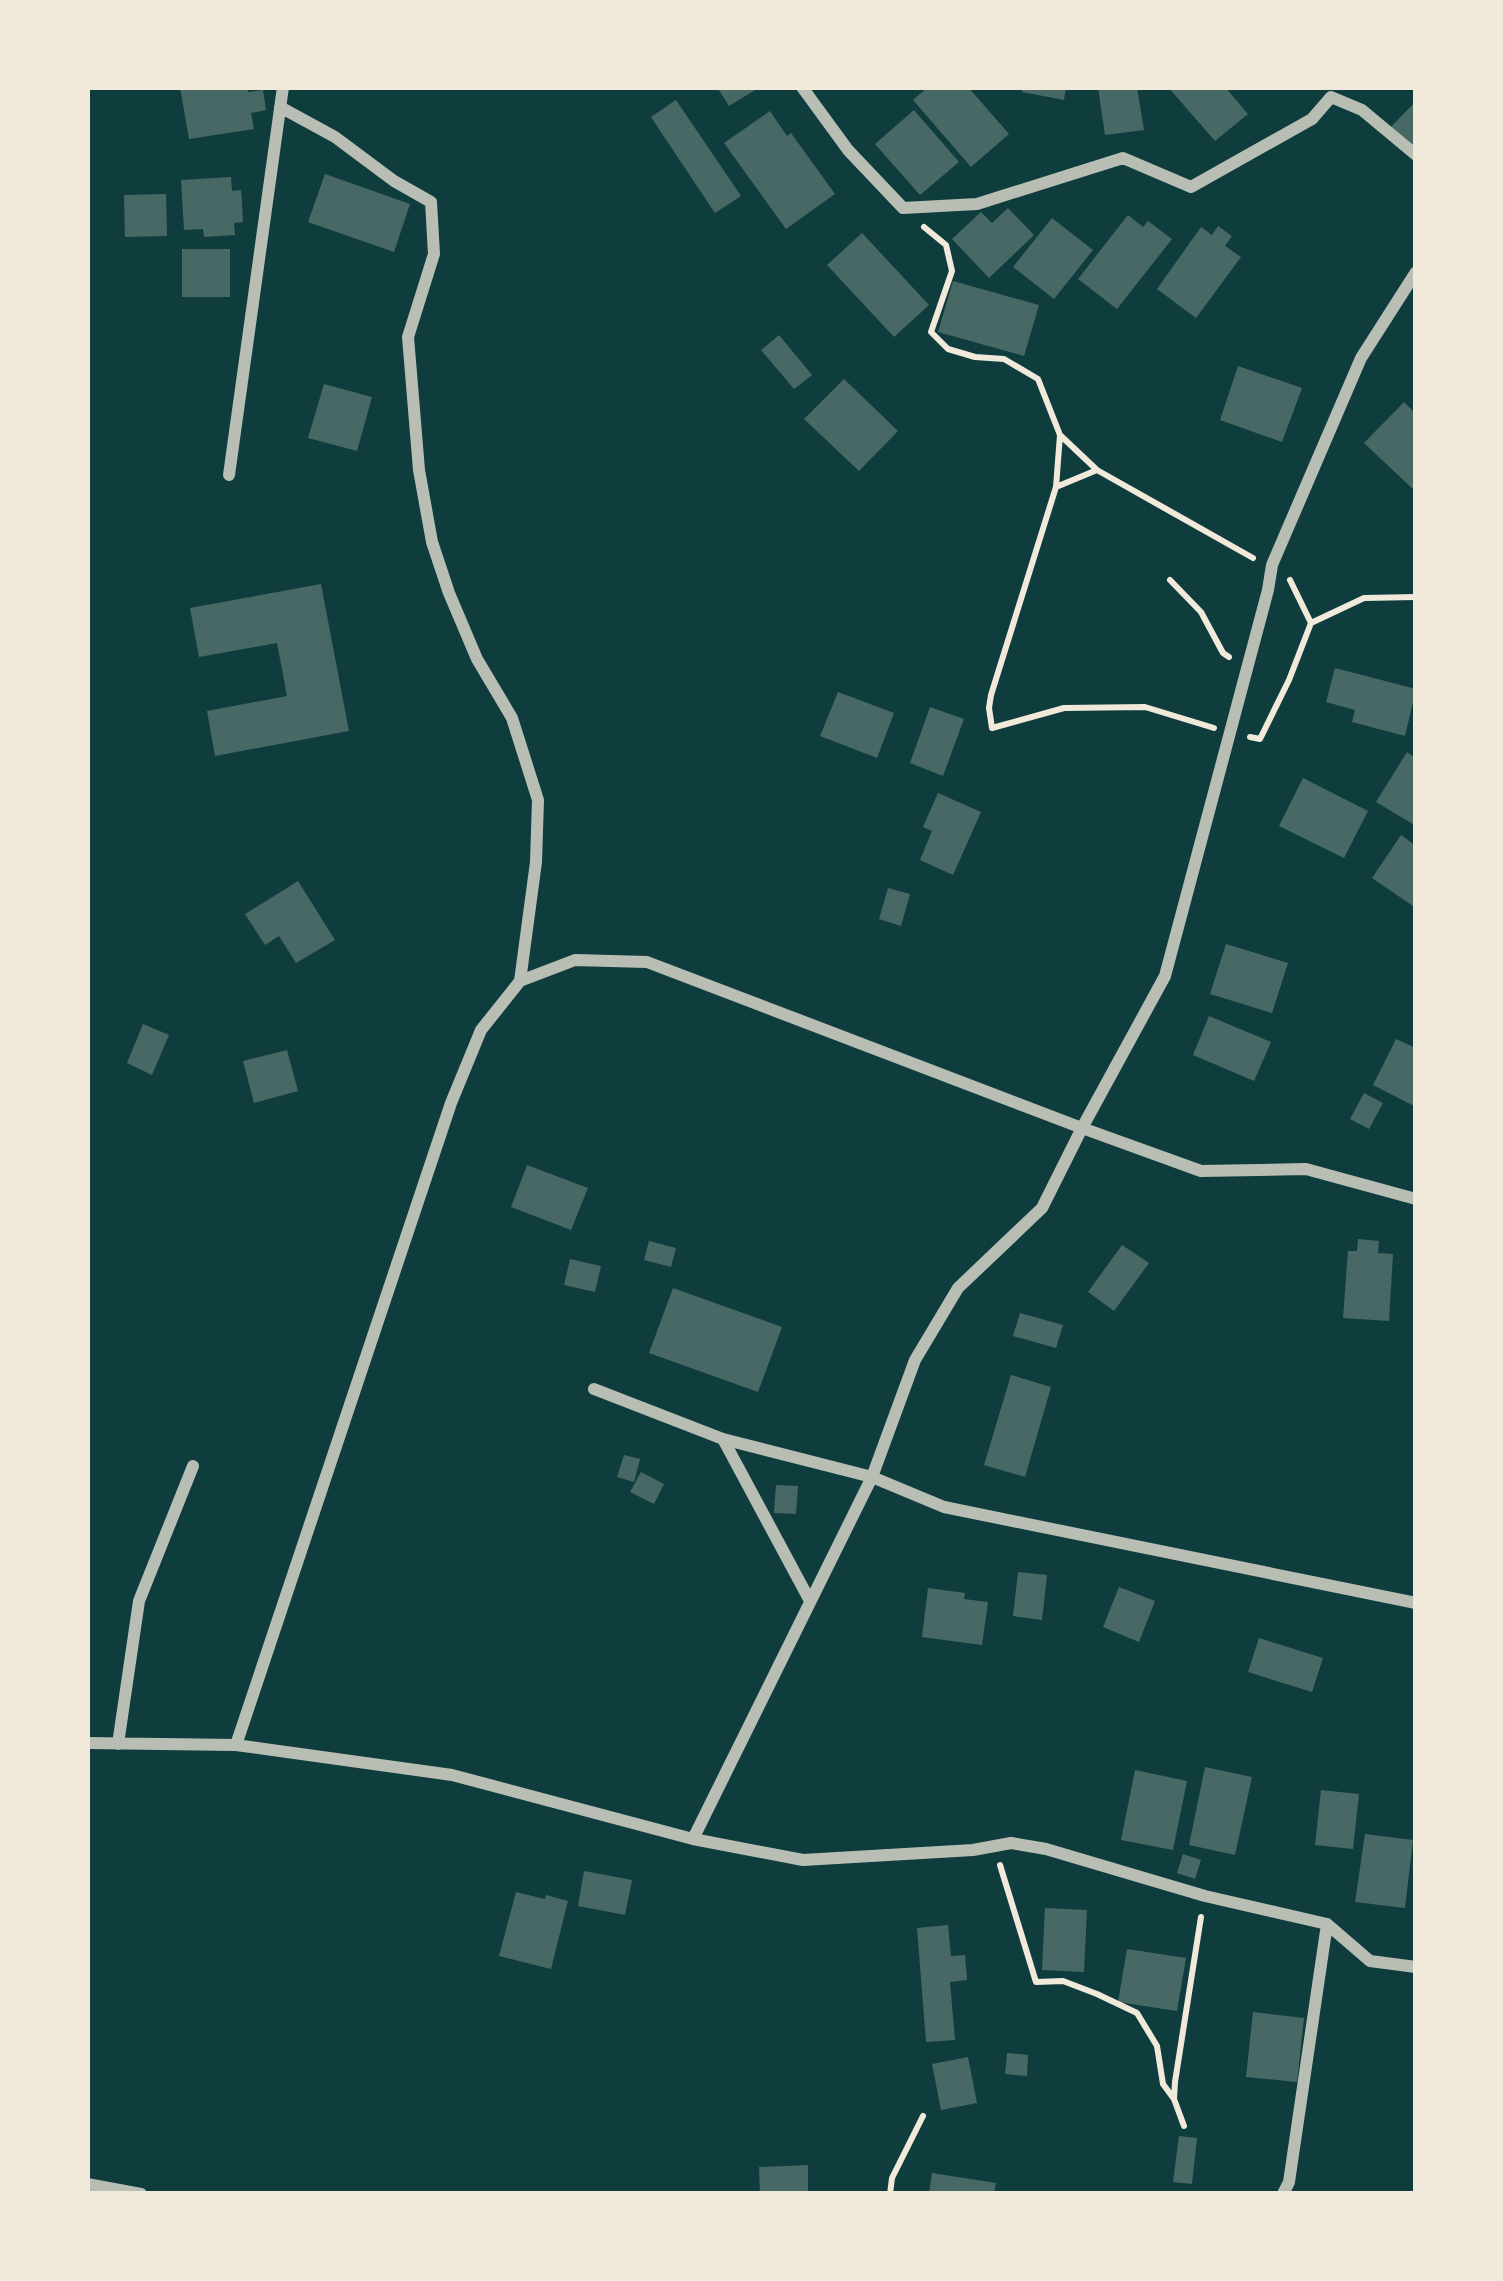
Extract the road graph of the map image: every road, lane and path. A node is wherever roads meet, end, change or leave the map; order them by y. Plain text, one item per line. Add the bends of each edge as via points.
1 (284, 87) edge
2 (802, 87) edge
3 (280, 107) junction
4 (1416, 155) edge
5 (903, 208) junction
6 (1416, 272) edge
7 (1060, 435) junction
8 (1097, 470) junction
9 (230, 475) dead end
10 (1056, 487) junction
11 (1272, 566) junction
12 (1170, 580) dead end
13 (1416, 597) edge
14 (1311, 623) junction
15 (1247, 670) junction
16 (1230, 732) junction
17 (520, 981) junction
18 (1082, 1128) junction
19 (1416, 1199) edge
20 (594, 1389) dead end
21 (723, 1438) junction
22 (193, 1466) dead end
23 (872, 1477) junction
24 (810, 1601) junction
25 (1416, 1603) edge
26 (87, 1743) edge
27 (118, 1744) junction
28 (236, 1745) junction
29 (693, 1839) junction
30 (994, 1846) junction
31 (1205, 1896) junction
32 (1327, 1924) junction
33 (1416, 1967) edge
34 (1174, 2099) junction
35 (922, 2116) dead end
36 (1184, 2126) dead end
37 (87, 2184) edge
38 (141, 2194) edge
39 (890, 2194) edge
40 (1283, 2194) edge

1 - 3 street
2 - 5 street
3 - 9 street
3 - 17 street via 430,202 434,254 408,338 419,470 449,593 512,718 538,800
4 - 5 street via 1362,110 1330,97 1312,119 1191,187 1123,158 977,204
5 - 7 path via 946,244 952,272 931,332 949,349 1004,359 1038,379
6 - 11 street via 1361,358
7 - 8 path
7 - 10 path
8 - 10 path
8 - 11 path
10 - 16 path via 991,695 992,728 1064,708 1144,707
11 - 14 path via 1288,577
11 - 15 street
12 - 15 path via 1202,612 1223,653
13 - 14 path via 1364,598
14 - 16 path via 1260,739
15 - 16 street
16 - 18 street via 1165,976
17 - 18 street via 575,960 647,962
17 - 28 street via 481,1030 452,1102
18 - 19 street via 1202,1171 1306,1169
18 - 23 street via 1042,1208 958,1288 914,1360
20 - 21 street
21 - 23 street
21 - 24 street
22 - 27 street via 139,1601
23 - 24 street
23 - 25 street via 944,1507
24 - 29 street
26 - 27 street
27 - 28 street
28 - 29 street via 452,1775
29 - 30 street via 802,1861
30 - 31 street via 1046,1849
30 - 34 path via 1036,1982 1063,1981 1137,2013
31 - 32 street
31 - 34 path
32 - 33 street via 1370,1960
32 - 40 street
34 - 36 path
35 - 39 path
37 - 38 street

